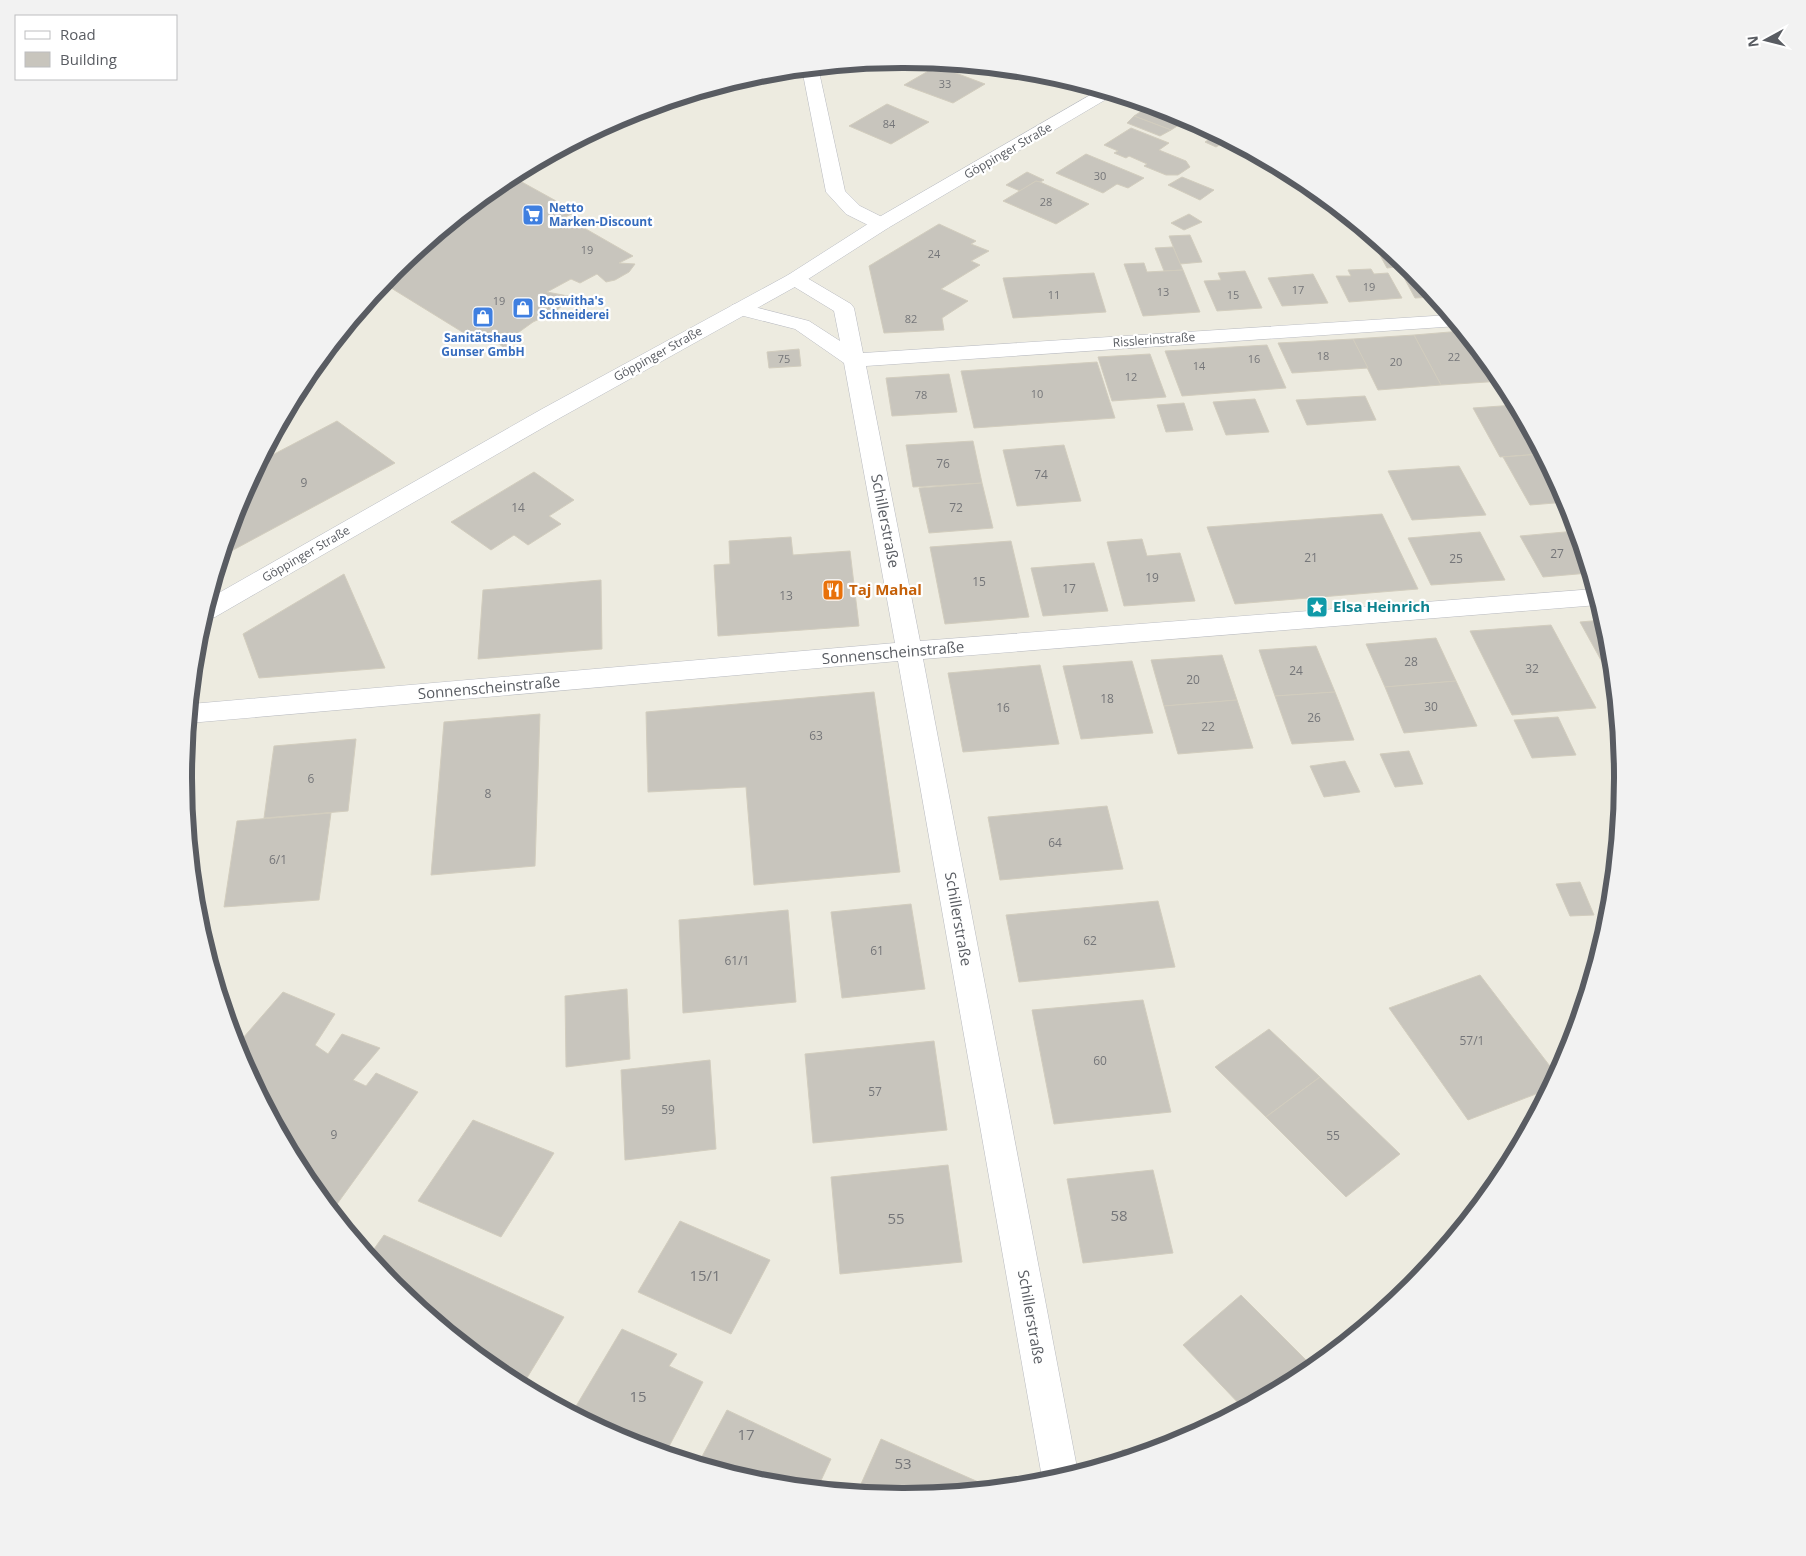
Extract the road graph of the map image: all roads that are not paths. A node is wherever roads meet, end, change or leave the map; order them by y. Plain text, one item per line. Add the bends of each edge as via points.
1 (811, 74) edge
2 (1101, 96) edge
3 (881, 224) junction
4 (795, 279) junction
5 (739, 309) junction
6 (1447, 321) edge
7 (854, 360) junction
8 (1590, 597) edge
9 (214, 606) edge
10 (909, 651) junction
11 (196, 713) edge
12 (1059, 1471) edge

1 - 3 street via 836,192 853,210
2 - 3 street, Göppinger Straße
3 - 4 street, Göppinger Straße
4 - 5 street, Göppinger Straße
4 - 7 street, Schillerstraße via 844,308
5 - 7 street via 802,326
5 - 9 street, Göppinger Straße
6 - 7 street, Risslerinstraße
7 - 10 street, Schillerstraße
8 - 10 street, Sonnenscheinstraße
10 - 11 street, Sonnenscheinstraße
10 - 12 street, Schillerstraße

